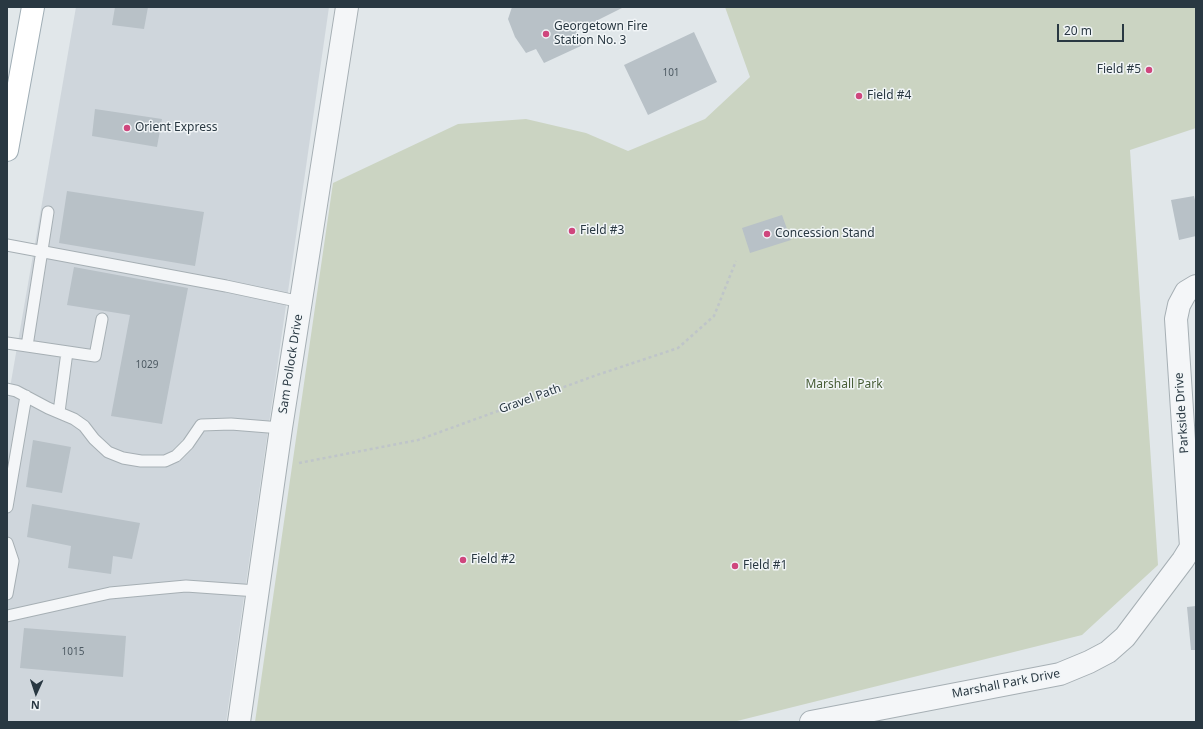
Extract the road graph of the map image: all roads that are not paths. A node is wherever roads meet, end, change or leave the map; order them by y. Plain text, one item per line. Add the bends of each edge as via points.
1 (33, 7) edge
2 (347, 7) edge
3 (7, 150) edge
4 (48, 212) dead end
5 (7, 245) edge
6 (43, 252) junction
7 (1196, 286) edge
8 (301, 302) junction
9 (102, 319) dead end
10 (7, 343) edge
11 (27, 346) junction
12 (67, 352) junction
13 (7, 389) edge
14 (26, 396) junction
15 (59, 412) junction
16 (281, 428) junction
17 (7, 507) edge
18 (7, 542) edge
19 (1193, 546) edge
20 (258, 591) junction
21 (7, 594) edge
22 (7, 616) edge
23 (239, 722) edge
24 (811, 722) edge

1 - 3 main road
2 - 8 street, Sam Pollock Drive
4 - 6 lane
5 - 6 lane
6 - 8 lane
6 - 11 lane
7 - 19 street, Parkside Drive via 1186,292 1179,305 1176,319
8 - 16 street, Sam Pollock Drive
9 - 12 lane via 96,356
10 - 11 lane
11 - 12 lane
12 - 15 lane
13 - 14 lane
14 - 15 lane
14 - 17 lane
15 - 16 lane via 84,426 94,440 108,452 141,461 165,461 176,456 201,425 231,424
16 - 20 street, Sam Pollock Drive
18 - 21 lane via 13,561
19 - 24 street, Marshall Park Drive via 1125,637 1108,652 1089,662 1060,674
20 - 22 lane via 186,586 110,593
20 - 23 street, Sam Pollock Drive

